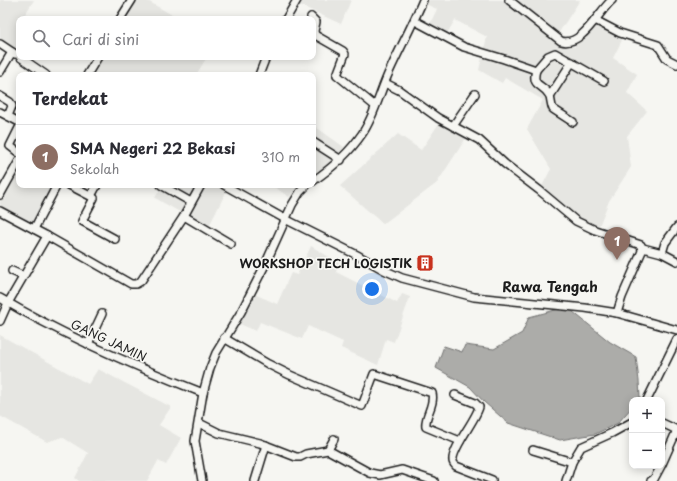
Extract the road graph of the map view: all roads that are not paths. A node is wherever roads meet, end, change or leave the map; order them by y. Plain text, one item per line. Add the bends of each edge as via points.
1 (132, 0) edge
2 (297, 0) edge
3 (423, 0) edge
4 (509, 0) edge
5 (612, 0) edge
6 (122, 16) edge
7 (288, 16) edge
8 (595, 20) junction
9 (414, 21) junction
10 (316, 36) edge
11 (0, 44) edge
12 (12, 52) junction
13 (16, 54) edge
14 (24, 60) edge
15 (96, 60) edge
16 (265, 60) edge
17 (572, 62) junction
18 (677, 64) edge
19 (536, 70) junction
20 (0, 72) edge
21 (42, 72) edge
22 (89, 72) edge
23 (260, 72) edge
24 (604, 81) dead end
25 (385, 83) junction
26 (475, 94) dead end
27 (0, 96) edge
28 (550, 96) junction
29 (375, 106) junction
30 (0, 112) edge
31 (8, 116) junction
32 (16, 120) edge
33 (573, 122) dead end
34 (453, 126) junction
35 (16, 134) edge
36 (316, 144) edge
37 (16, 151) edge
38 (341, 160) junction
39 (16, 166) edge
40 (316, 179) edge
41 (55, 188) edge
42 (75, 188) edge
43 (95, 188) edge
44 (166, 188) edge
45 (199, 188) edge
46 (229, 188) edge
47 (304, 188) edge
48 (0, 195) edge
49 (91, 196) junction
50 (192, 202) junction
51 (0, 211) edge
52 (184, 216) junction
53 (285, 219) junction
54 (677, 227) edge
55 (34, 229) junction
56 (47, 236) junction
57 (115, 239) dead end
58 (231, 244) dead end
59 (642, 248) junction
60 (662, 253) junction
61 (677, 260) edge
62 (12, 270) dead end
63 (23, 276) junction
64 (0, 298) edge
65 (8, 302) junction
66 (617, 313) junction
67 (102, 314) dead end
68 (0, 321) edge
69 (677, 330) edge
70 (224, 338) junction
71 (677, 339) edge
72 (88, 344) junction
73 (203, 393) junction
74 (454, 395) dead end
75 (648, 397) edge
76 (199, 423) junction
77 (629, 424) edge
78 (665, 425) edge
79 (676, 433) edge
80 (334, 439) dead end
81 (460, 441) junction
82 (266, 445) junction
83 (328, 450) junction
84 (533, 450) dead end
85 (665, 458) edge
86 (572, 462) junction
87 (659, 469) edge
88 (202, 481) edge
89 (255, 481) edge
90 (434, 481) edge
91 (493, 481) edge
92 (566, 481) edge
93 (651, 481) edge

1 - 6 street
2 - 7 street
3 - 9 street
4 - 8 street via 565,42 580,37
5 - 8 street
8 - 18 street via 617,32 658,45 667,59
9 - 19 street via 464,47
9 - 25 street
10 - 29 street via 343,51 345,54 337,75
11 - 12 street
12 - 13 street
12 - 20 street
14 - 21 street
15 - 22 street
16 - 23 street
17 - 19 street via 552,53
17 - 24 street
17 - 28 street
19 - 28 street via 535,81
25 - 29 street
25 - 34 street
26 - 34 street
27 - 31 street via 12,106
28 - 33 street via 553,109
29 - 38 street via 362,134
30 - 31 street
31 - 32 street
34 - 59 street via 479,140 576,221 639,244
35 - 37 street via 10,146
36 - 38 street
38 - 40 street
39 - 48 street
41 - 55 street
42 - 49 street
43 - 49 street
44 - 50 street
45 - 50 street
46 - 53 street
47 - 53 street
49 - 57 street via 94,199 82,221
50 - 52 street
51 - 55 street
52 - 56 street via 141,281 136,284 131,284
52 - 58 street
53 - 66 street via 402,278 474,297
53 - 70 street via 261,273
54 - 60 street via 665,243
55 - 56 street
56 - 63 street
59 - 60 street
59 - 66 street
60 - 61 street
62 - 63 street
63 - 65 street
64 - 65 street, GANG JAMIN
65 - 68 street
65 - 72 street, GANG JAMIN
66 - 69 street
67 - 72 street
70 - 73 street via 212,363
70 - 81 street via 290,375 362,406 374,374 432,393 433,399 426,427
71 - 75 street
72 - 73 street, GANG JAMIN
73 - 76 street
74 - 81 street via 479,407
76 - 82 street via 219,433
76 - 88 street via 195,441
77 - 86 street via 581,447
78 - 79 street
79 - 85 street
80 - 83 street
81 - 91 street via 452,459 453,463
82 - 83 street via 296,457
82 - 89 street
83 - 90 street via 370,473 380,475 402,470
84 - 86 street
86 - 92 street
87 - 93 street

